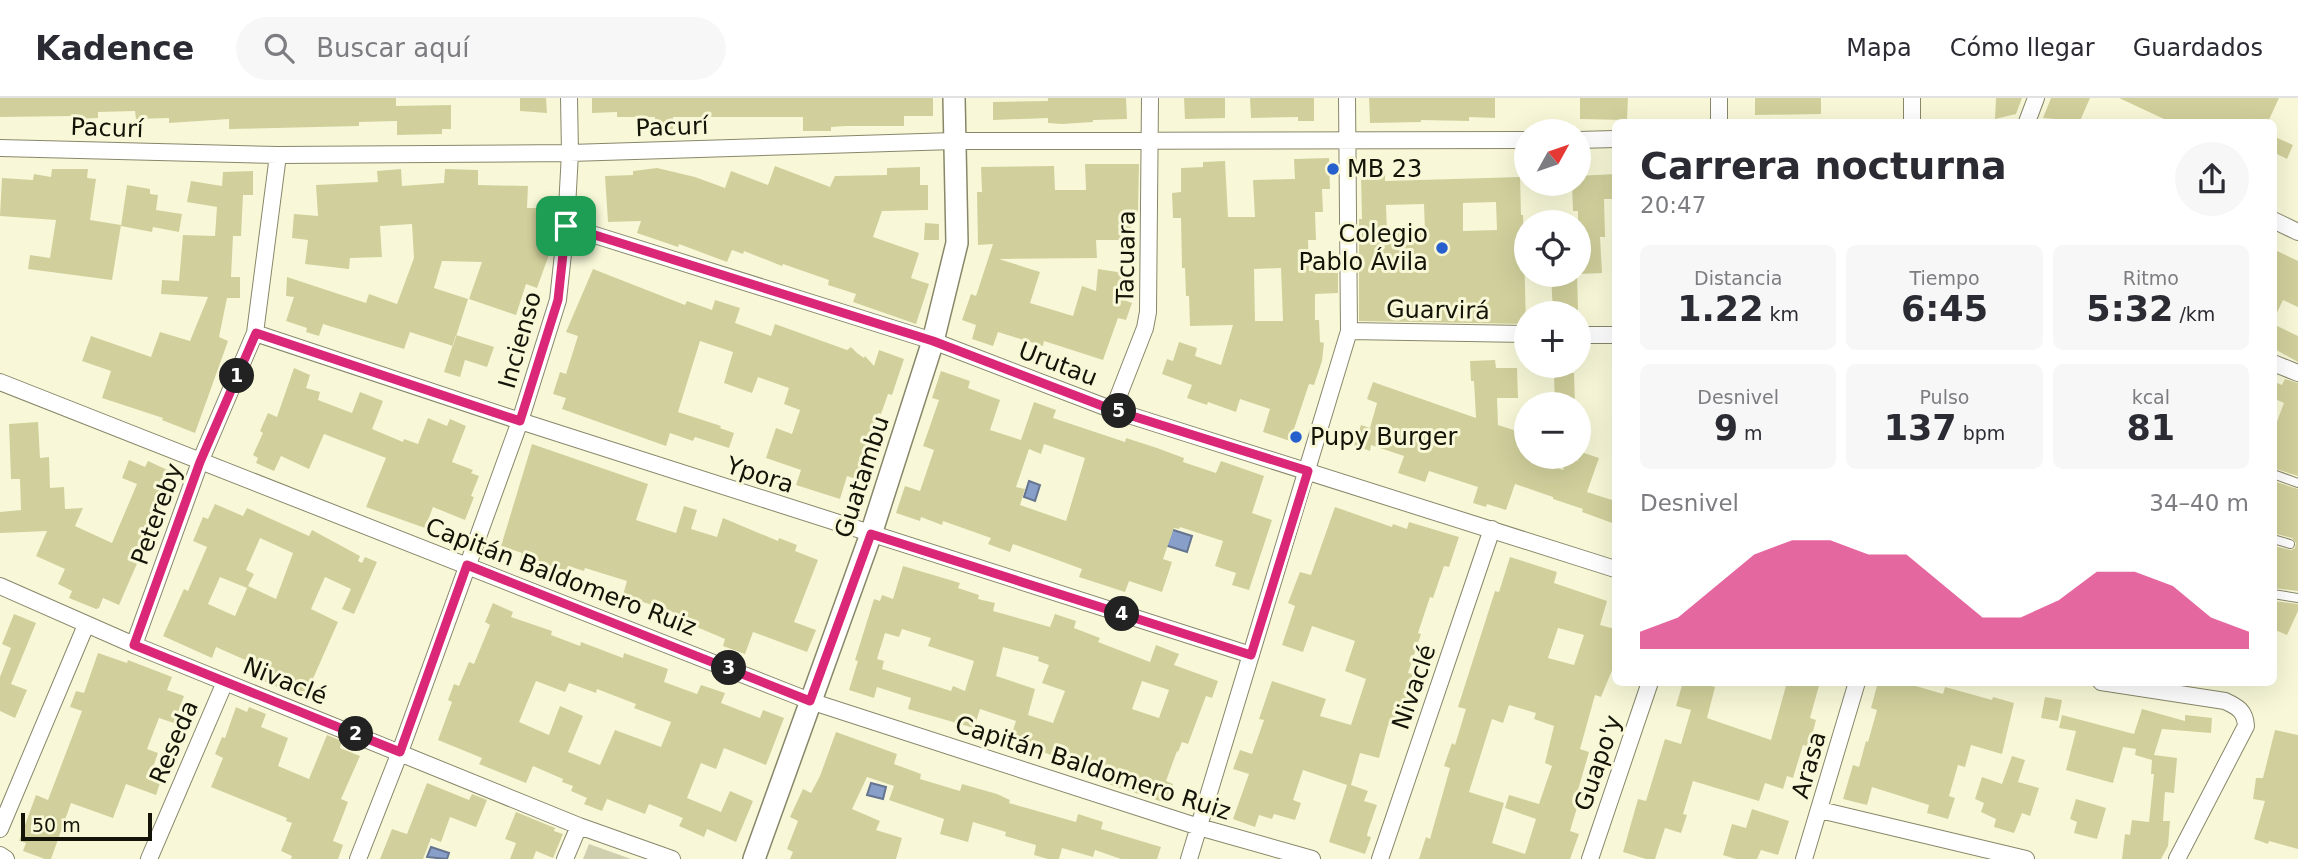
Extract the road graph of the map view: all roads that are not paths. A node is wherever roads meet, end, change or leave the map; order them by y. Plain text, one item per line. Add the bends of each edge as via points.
1 (569, 98) edge
2 (954, 98) edge
3 (1150, 98) edge
4 (1346, 98) edge
5 (1719, 98) edge
6 (1912, 98) edge
7 (2036, 98) edge
8 (1719, 119) edge
9 (1912, 119) edge
10 (2028, 119) edge
11 (1591, 139) edge
12 (1612, 139) edge
13 (1346, 140) junction
14 (1514, 140) edge
15 (954, 141) junction
16 (1150, 141) junction
17 (0, 148) edge
18 (570, 153) junction
19 (278, 155) junction
20 (2277, 222) edge
21 (566, 226) junction
22 (2298, 232) edge
23 (1349, 331) junction
24 (256, 333) junction
25 (1514, 334) edge
26 (1591, 335) edge
27 (1612, 335) edge
28 (933, 341) junction
29 (2277, 365) edge
30 (2298, 373) edge
31 (0, 382) edge
32 (1113, 410) junction
33 (520, 421) junction
34 (200, 462) junction
35 (1308, 471) junction
36 (2277, 475) edge
37 (2298, 483) edge
38 (1492, 529) junction
39 (871, 534) junction
40 (2277, 540) edge
41 (2290, 544) dead end
42 (467, 565) junction
43 (1612, 568) edge
44 (0, 586) edge
45 (2277, 595) edge
46 (2298, 598) edge
47 (86, 625) junction
48 (134, 645) junction
49 (1251, 655) junction
50 (225, 682) junction
51 (1649, 686) edge
52 (1856, 686) edge
53 (2126, 686) edge
54 (810, 701) junction
55 (400, 752) junction
56 (1820, 810) junction
57 (579, 826) junction
58 (1199, 827) junction
59 (0, 829) edge
60 (0, 855) edge
61 (6, 859) edge
62 (149, 859) edge
63 (358, 859) edge
64 (565, 859) edge
65 (673, 859) edge
66 (754, 859) edge
67 (1189, 859) edge
68 (1312, 859) edge
69 (1380, 859) edge
70 (1590, 859) edge
71 (1804, 859) edge
72 (2026, 859) edge
73 (2177, 859) edge

1 - 18 street, Incienso
2 - 15 street, Guatambu
3 - 16 street, Tacuara
4 - 13 street
5 - 8 street
6 - 9 street
7 - 10 street
11 - 12 street
13 - 14 street, Pacurí
13 - 16 street, Pacurí
13 - 23 street
15 - 16 street, Pacurí
15 - 18 street, Pacurí
15 - 28 street, Guatambu via 957,243
16 - 32 street, Tacuara via 1148,312
17 - 19 street, Pacurí
18 - 19 street, Pacurí
18 - 21 street, Incienso
19 - 24 street, Petereby
20 - 22 street
21 - 28 street, Urutau
21 - 33 street, Incienso via 558,300
23 - 25 street, Guarvirá
23 - 35 street
24 - 33 street, Ypora
24 - 34 street, Petereby
26 - 27 street
28 - 32 street, Urutau
28 - 39 street, Guatambu
29 - 30 street
31 - 34 street, Capitán Baldomero Ruiz
32 - 35 street, Urutau
33 - 39 street, Ypora
33 - 42 street, Incienso
34 - 42 street, Capitán Baldomero Ruiz
34 - 48 street, Petereby
35 - 38 street, Urutau
35 - 49 street
36 - 37 lane
38 - 43 street, Urutau
38 - 69 street, Nivaclé
39 - 49 street, Ypora
39 - 54 street, Guatambu
40 - 41 lane
42 - 54 street, Capitán Baldomero Ruiz
42 - 55 street, Incienso
44 - 47 street, Nivaclé
45 - 46 lane
47 - 48 street, Nivaclé
47 - 59 street
48 - 50 street, Nivaclé
49 - 58 street
50 - 55 street, Nivaclé
50 - 62 street, Reseda
51 - 70 street, Guapo'y
52 - 56 street, Arasa
53 - 73 street via 2225,702 2239,708 2245,717 2246,726
54 - 58 street, Capitán Baldomero Ruiz
54 - 66 street, Guatambu
55 - 57 street, Nivaclé
55 - 63 street, Incienso
56 - 71 street, Arasa
56 - 72 street
57 - 64 street
57 - 65 street, Nivaclé
58 - 67 street
58 - 68 street, Capitán Baldomero Ruiz
60 - 61 street

